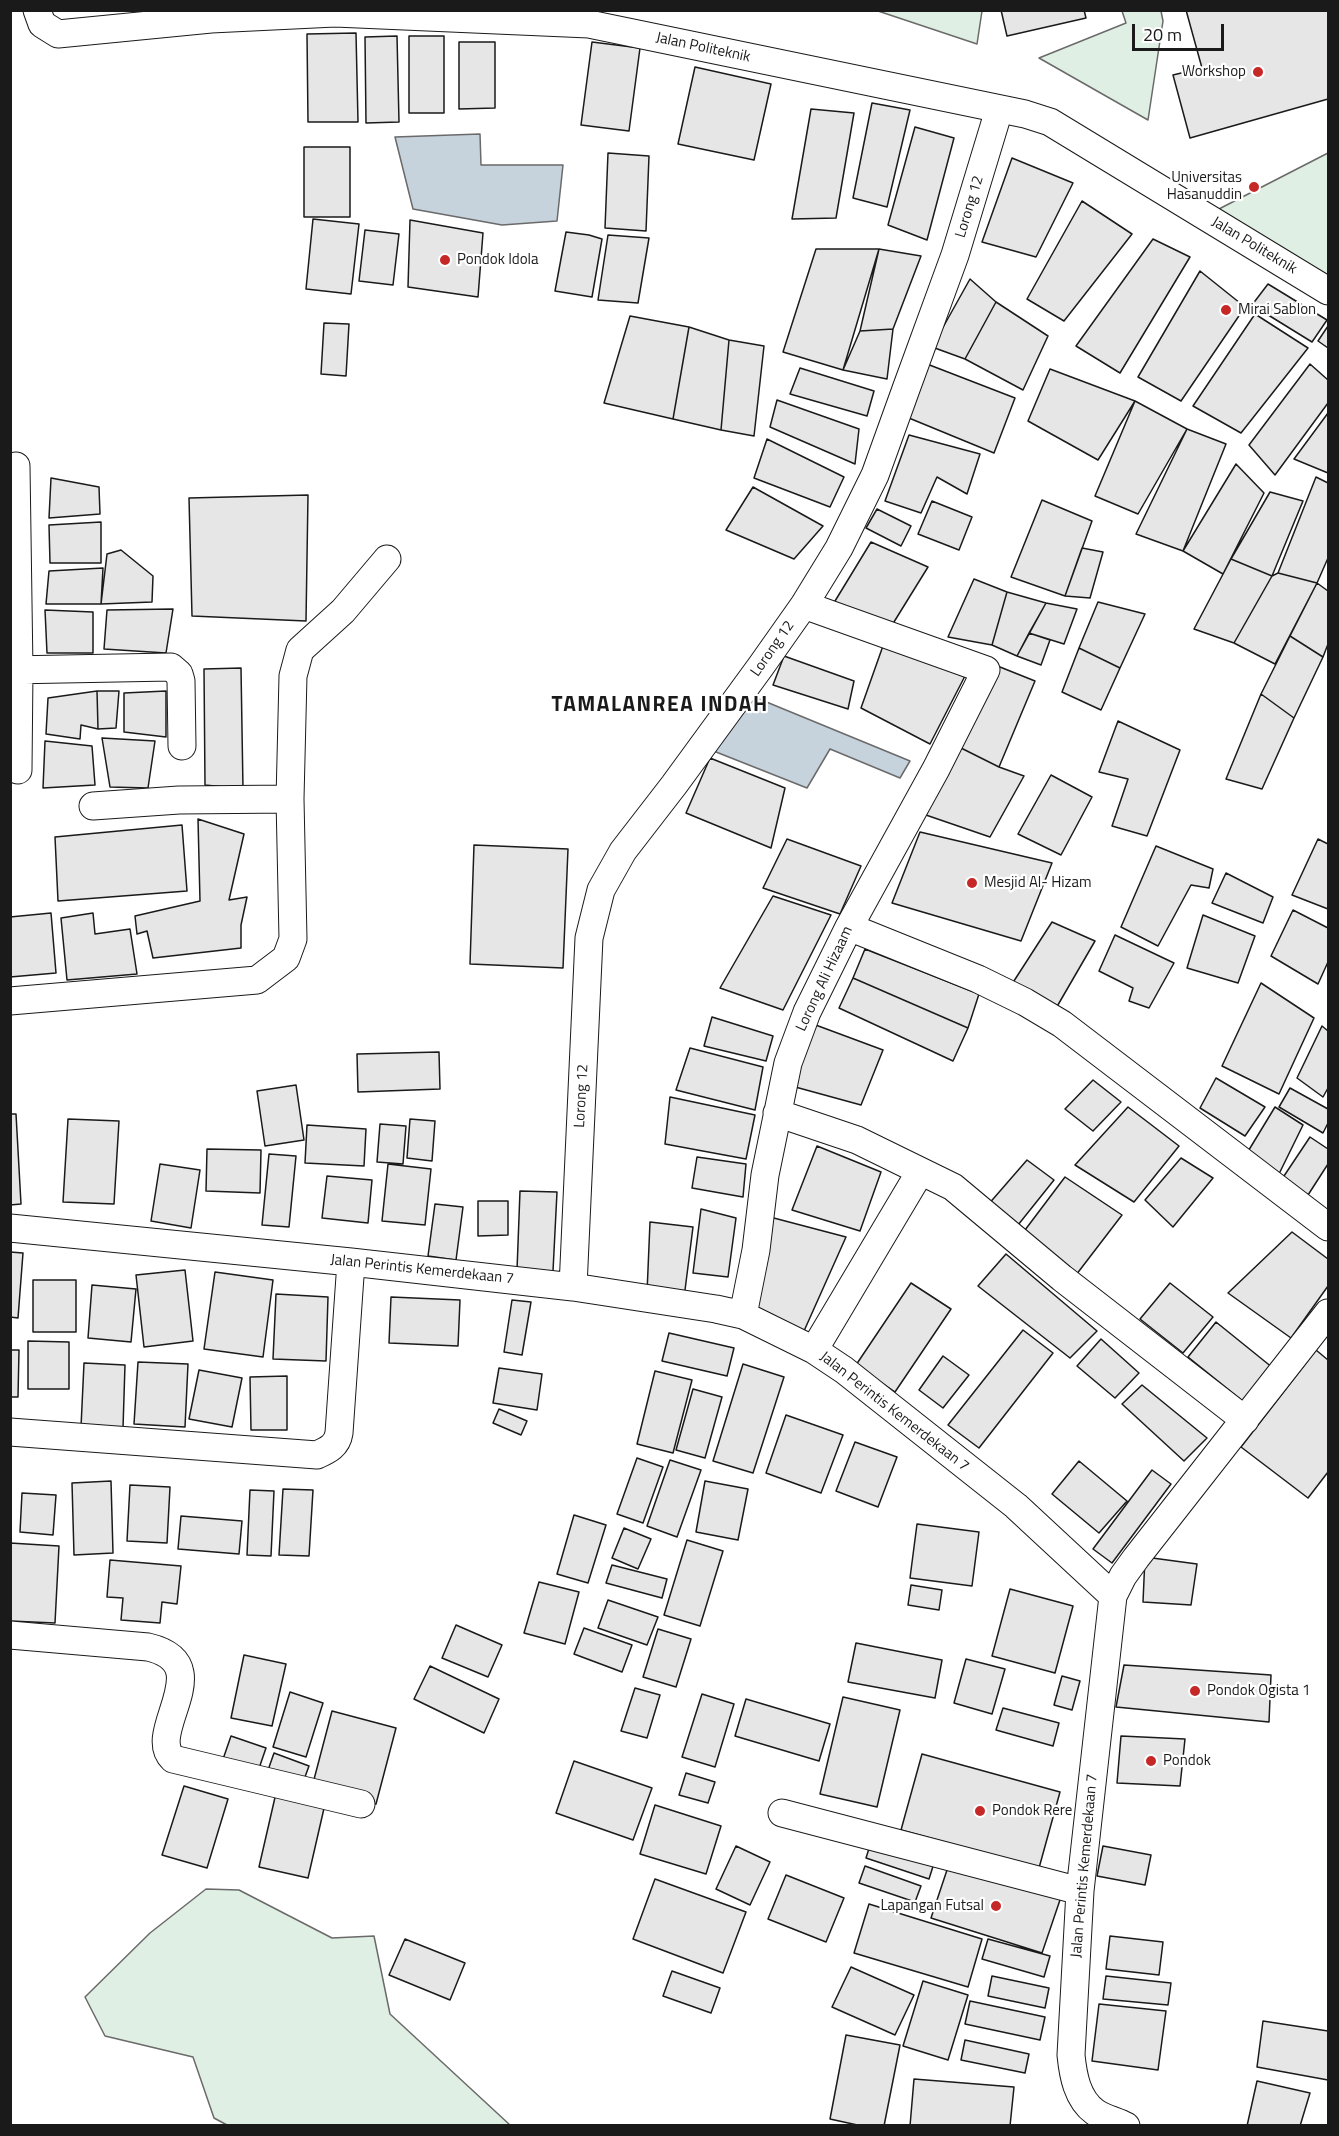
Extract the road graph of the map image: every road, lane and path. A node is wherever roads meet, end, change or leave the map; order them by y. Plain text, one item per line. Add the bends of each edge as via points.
1 (37, 10) edge
2 (999, 110) junction
3 (1329, 291) edge
4 (16, 466) dead end
5 (387, 559) dead end
6 (804, 605) junction
7 (15, 670) edge
8 (182, 746) dead end
9 (18, 770) dead end
10 (290, 799) junction
11 (93, 806) dead end
12 (849, 927) junction
13 (10, 1001) edge
14 (777, 1113) junction
15 (920, 1172) junction
16 (1329, 1227) edge
17 (10, 1228) edge
18 (351, 1262) junction
19 (573, 1287) junction
20 (1329, 1313) edge
21 (743, 1315) junction
22 (814, 1350) junction
23 (1245, 1420) junction
24 (10, 1432) edge
25 (1113, 1596) junction
26 (10, 1635) edge
27 (362, 1804) dead end
28 (782, 1813) dead end
29 (1080, 1891) junction
30 (1126, 2126) edge

1 - 2 street, Jalan Politeknik via 42,24 58,34 211,19 335,14 589,24
2 - 3 street, Jalan Politeknik via 1050,122
2 - 6 street, Lorong 12 via 955,255 874,474 839,548
4 - 7 street
5 - 10 street via 343,611 300,650 293,676
6 - 12 street, Lorong Ali Hizaam via 986,670
6 - 19 street, Lorong 12 via 623,850 601,890 589,938
7 - 8 street via 171,667 181,681
7 - 9 street
10 - 11 street
10 - 13 street via 293,939 286,958 274,969 257,980
12 - 14 street, Lorong Ali Hizaam via 807,1012 788,1062
12 - 16 street via 978,979 1062,1024
14 - 15 street via 857,1140
14 - 21 street, Lorong Ali Hizaam
15 - 22 street
15 - 23 street via 953,1186 1062,1278
17 - 18 street, Jalan Perintis Kemerdekaan 7
18 - 19 street, Jalan Perintis Kemerdekaan 7
18 - 24 street via 338,1441 317,1455
19 - 21 street, Jalan Perintis Kemerdekaan 7
20 - 23 street
21 - 22 street, Jalan Perintis Kemerdekaan 7
22 - 25 street, Jalan Perintis Kemerdekaan 7 via 1016,1506
23 - 25 street via 1136,1558
25 - 29 street, Jalan Perintis Kemerdekaan 7
26 - 27 street via 164,1650 178,1662 181,1675 166,1744 167,1754 173,1760
28 - 29 street
29 - 30 street, Jalan Perintis Kemerdekaan 7 via 1073,2074 1082,2097 1094,2112

